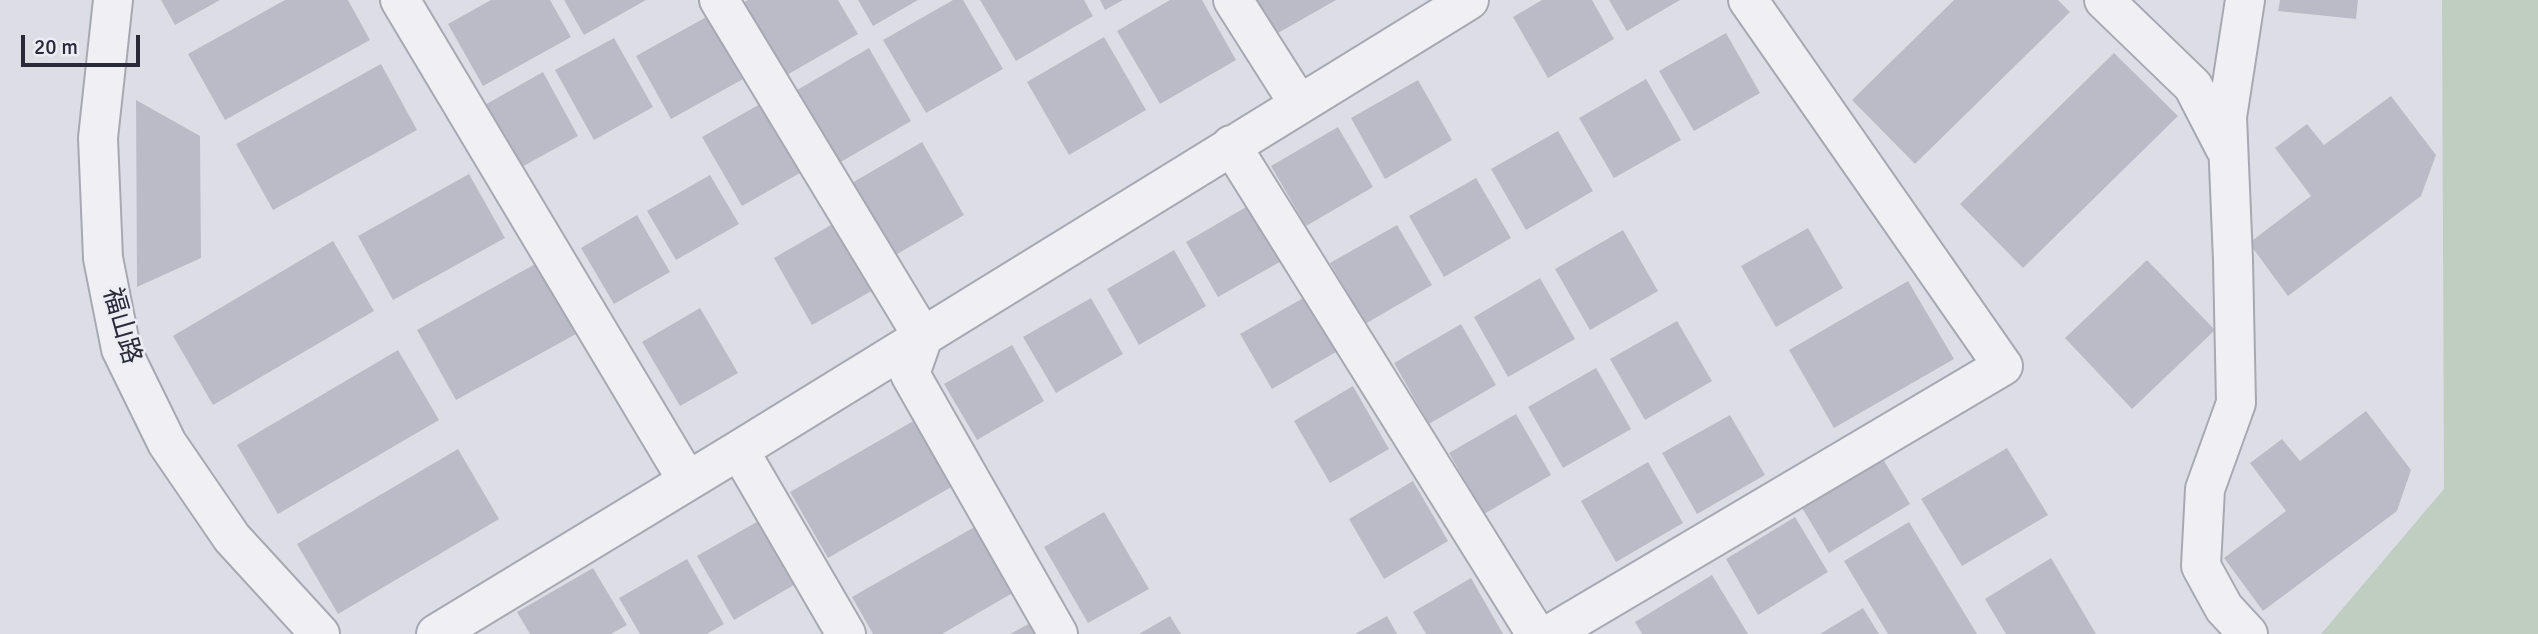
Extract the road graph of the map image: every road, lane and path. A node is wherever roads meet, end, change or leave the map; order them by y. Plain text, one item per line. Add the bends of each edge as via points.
1 (113, 0) edge
2 (400, 0) edge
3 (719, 0) edge
4 (1233, 0) edge
5 (1469, 0) edge
6 (1748, 0) edge
7 (2104, 0) edge
8 (2245, 0) edge
9 (1299, 104) junction
10 (1231, 145) junction
11 (2229, 157) junction
12 (923, 337) junction
13 (739, 450) junction
14 (687, 480) junction
15 (482, 624) edge
16 (320, 634) edge
17 (436, 634) edge
18 (846, 634) edge
19 (1058, 634) edge
20 (1536, 634) edge
21 (1550, 634) edge
22 (2248, 634) edge

1 - 16 street, 福山路 via 98,138 103,258 121,349 167,443 232,538
2 - 14 street
3 - 12 street
4 - 9 street
5 - 9 street
6 - 21 street via 2003,366
7 - 11 street via 2193,86
8 - 11 street via 2227,117
9 - 10 street
10 - 12 street
10 - 20 street
11 - 22 street via 2236,403 2205,489 2201,566 2224,608
12 - 13 street
12 - 19 street via 910,374
13 - 14 street
13 - 18 street
14 - 15 street
15 - 17 street

